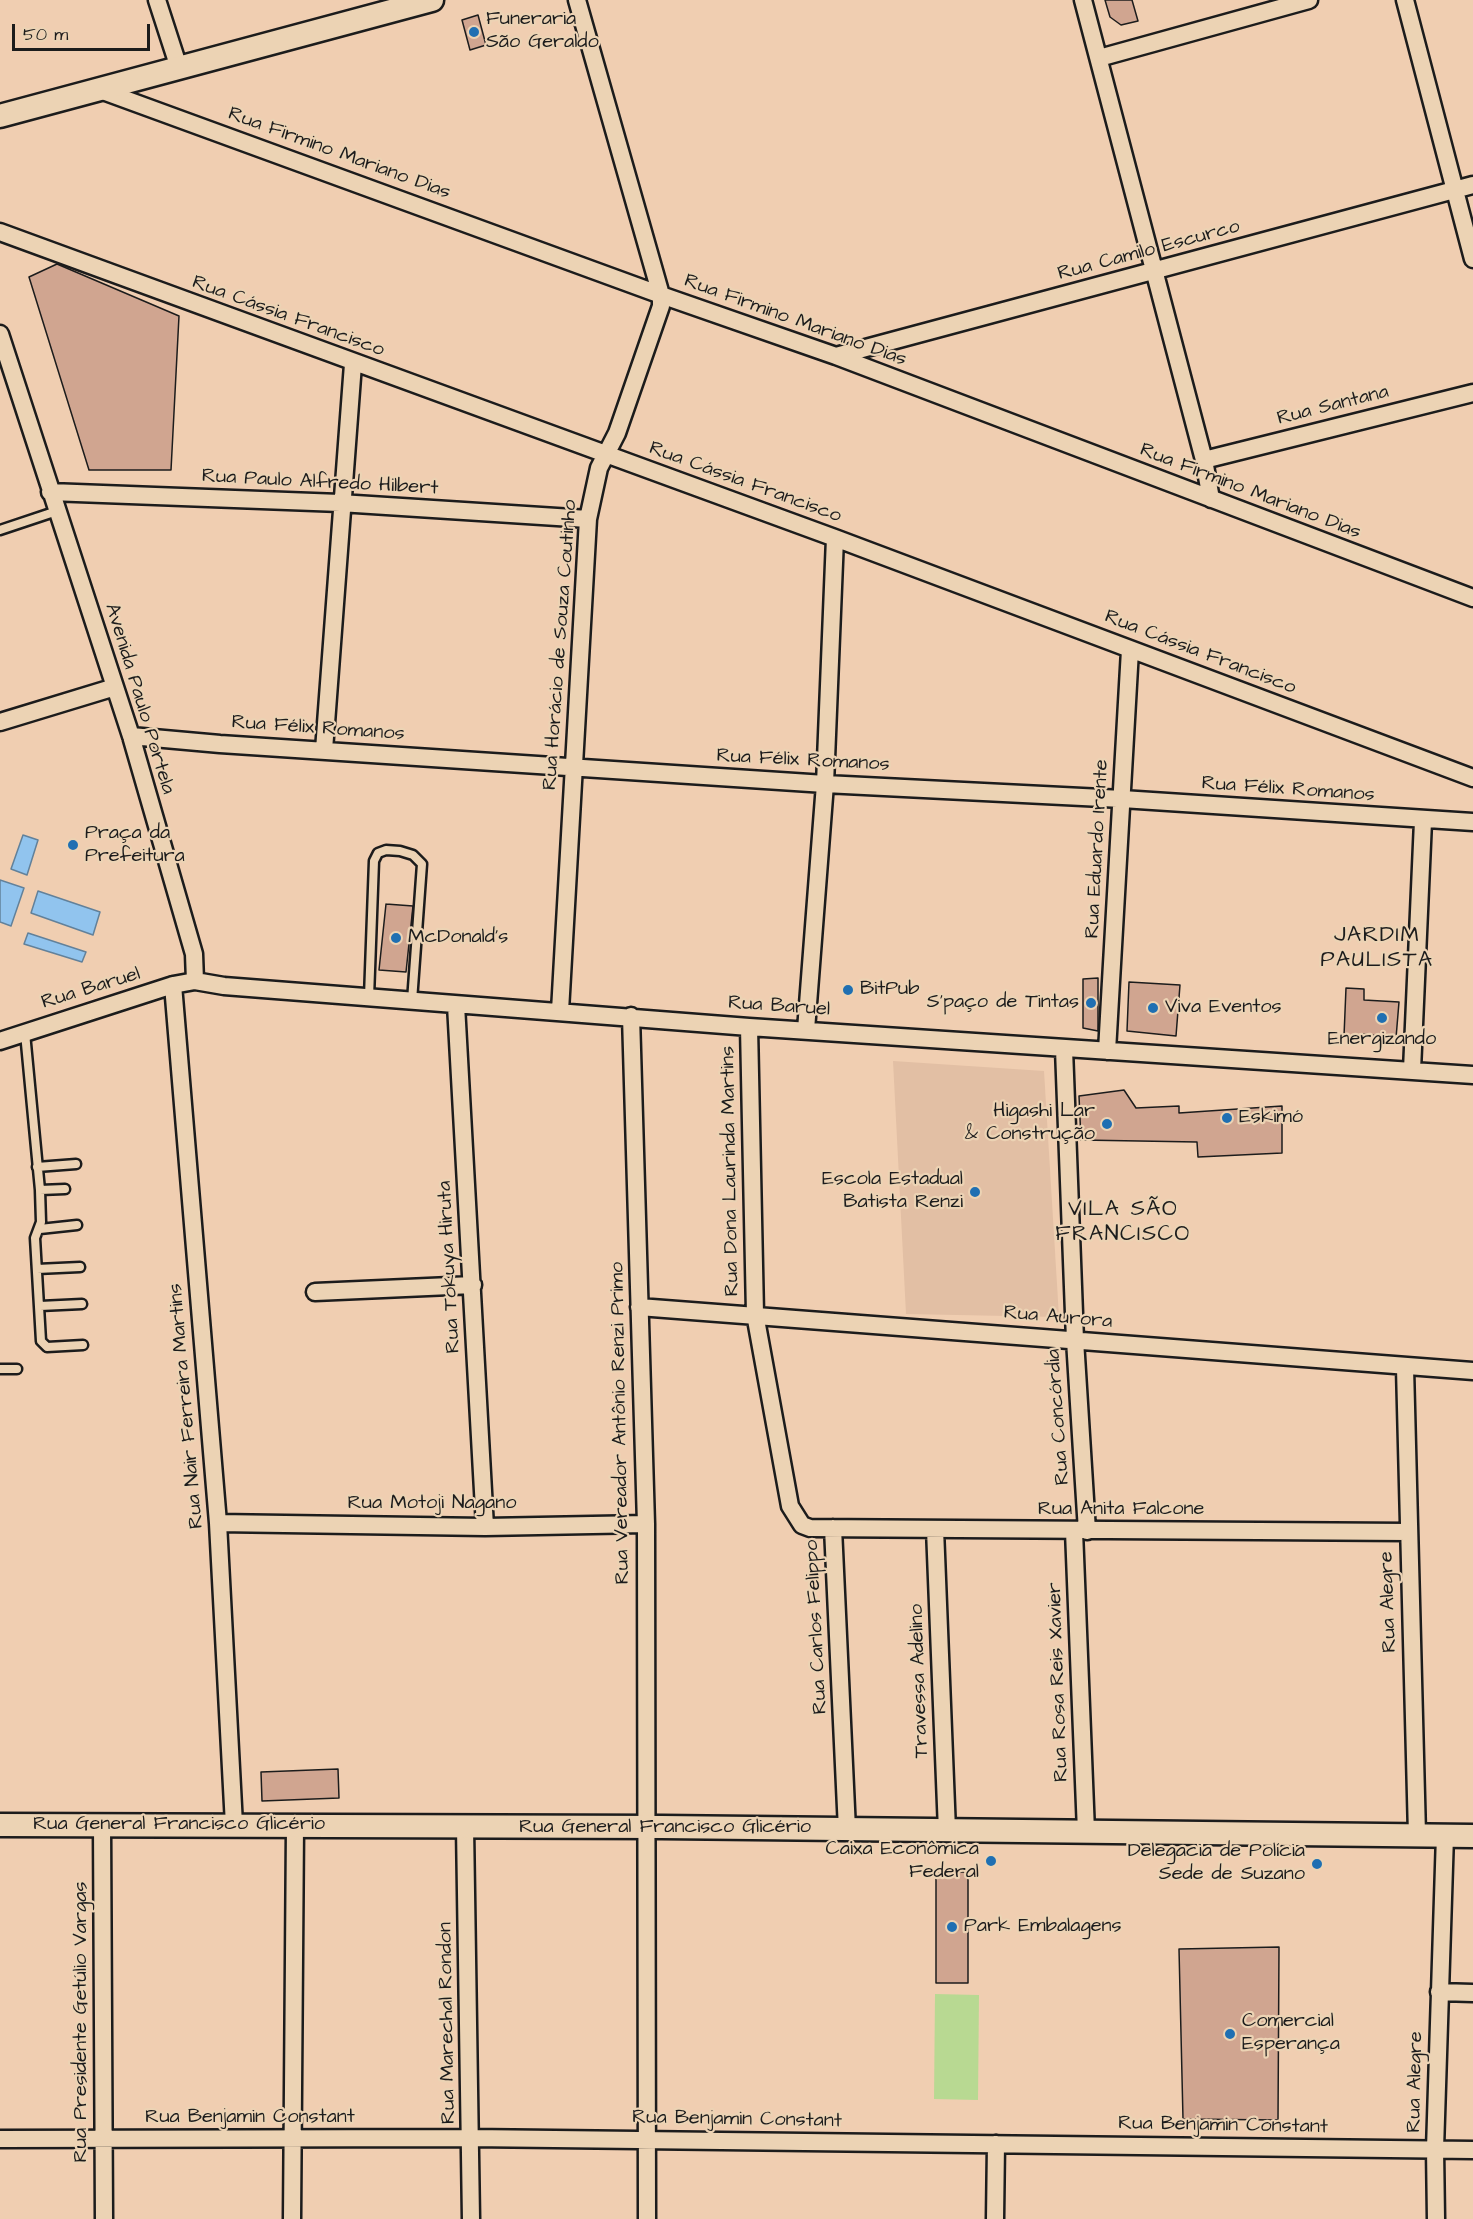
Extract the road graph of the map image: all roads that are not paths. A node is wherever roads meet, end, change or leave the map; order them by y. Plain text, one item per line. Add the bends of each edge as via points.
1 (157, 0) edge
2 (432, 0) edge
3 (577, 0) edge
4 (1083, 0) edge
5 (1309, 0) edge
6 (1405, 0) edge
7 (1099, 58) junction
8 (179, 68) junction
9 (100, 90) junction
10 (0, 116) edge
11 (1473, 185) edge
12 (1455, 190) junction
13 (0, 232) edge
14 (1473, 259) edge
15 (1155, 272) junction
16 (661, 295) junction
17 (0, 334) edge
18 (836, 356) junction
19 (353, 364) junction
20 (1473, 393) edge
21 (606, 454) junction
22 (1204, 460) junction
23 (50, 492) junction
24 (1211, 499) junction
25 (340, 503) junction
26 (57, 511) junction
27 (588, 519) junction
28 (0, 530) edge
29 (835, 538) junction
30 (1473, 598) edge
31 (1130, 650) junction
32 (114, 687) junction
33 (0, 722) edge
34 (130, 736) junction
35 (324, 750) junction
36 (574, 767) junction
37 (1473, 778) edge
38 (825, 784) junction
39 (1122, 799) junction
40 (1423, 821) junction
41 (1473, 822) edge
42 (195, 981) junction
43 (173, 985) junction
44 (369, 997) junction
45 (412, 1001) junction
46 (456, 1005) junction
47 (561, 1011) junction
48 (631, 1016) junction
49 (749, 1027) junction
50 (806, 1030) junction
51 (25, 1032) junction
52 (0, 1041) edge
53 (1064, 1049) junction
54 (1107, 1051) junction
55 (1412, 1071) junction
56 (1473, 1075) edge
57 (76, 1164) dead end
58 (37, 1167) junction
59 (65, 1189) dead end
60 (40, 1190) junction
61 (77, 1226) dead end
62 (40, 1229) junction
63 (80, 1266) dead end
64 (37, 1269) junction
65 (473, 1285) junction
66 (315, 1292) dead end
67 (82, 1304) dead end
68 (40, 1306) junction
69 (639, 1307) junction
70 (755, 1314) junction
71 (1075, 1340) junction
72 (83, 1345) dead end
73 (1405, 1368) junction
74 (0, 1369) edge
75 (16, 1369) dead end
76 (1473, 1371) edge
77 (218, 1524) junction
78 (646, 1524) junction
79 (485, 1527) junction
80 (833, 1528) junction
81 (935, 1529) junction
82 (1081, 1531) junction
83 (1408, 1532) junction
84 (0, 1825) edge
85 (102, 1825) junction
86 (234, 1825) junction
87 (295, 1826) junction
88 (465, 1827) junction
89 (648, 1828) junction
90 (847, 1830) junction
91 (947, 1831) junction
92 (1086, 1832) junction
93 (1418, 1835) junction
94 (1446, 1835) junction
95 (1473, 1836) edge
96 (1439, 1992) junction
97 (1473, 1993) edge
98 (471, 2138) junction
99 (0, 2139) edge
100 (293, 2139) junction
101 (104, 2140) junction
102 (648, 2140) junction
103 (996, 2144) junction
104 (1436, 2149) junction
105 (1473, 2150) edge
106 (104, 2219) edge
107 (292, 2219) edge
108 (471, 2219) edge
109 (646, 2219) edge
110 (995, 2219) edge
111 (1436, 2219) edge

1 - 8 street
2 - 8 main road
3 - 16 street
4 - 7 street
5 - 7 street
6 - 12 street
7 - 15 street
8 - 9 main road
9 - 10 main road
9 - 16 street, Rua Firmino Mariano Dias
11 - 12 street, Rua Camilo Escurco
12 - 14 street
12 - 15 street, Rua Camilo Escurco
13 - 19 street, Rua Cássia Francisco
15 - 18 street, Rua Camilo Escurco
15 - 22 street
16 - 18 street, Rua Firmino Mariano Dias
16 - 21 street, Rua Horácio de Souza Coutinho via 655,326
17 - 23 street, Avenida Paulo Portela
18 - 24 street, Rua Firmino Mariano Dias
19 - 21 street, Rua Cássia Francisco
19 - 25 street
20 - 22 street, Rua Santana
21 - 27 street, Rua Horácio de Souza Coutinho via 594,484
21 - 29 street, Rua Cássia Francisco
22 - 24 street
23 - 25 street, Rua Paulo Alfredo Hilbert
23 - 26 street, Avenida Paulo Portela
24 - 30 street, Rua Firmino Mariano Dias
25 - 27 street, Rua Paulo Alfredo Hilbert
25 - 35 street
26 - 28 lane
26 - 32 street, Avenida Paulo Portela
27 - 36 street, Rua Horácio de Souza Coutinho
29 - 31 street, Rua Cássia Francisco
29 - 38 street
31 - 37 street, Rua Cássia Francisco
31 - 39 street, Rua Eduardo Irente
32 - 33 street
32 - 34 street, Avenida Paulo Portela
34 - 35 street, Rua Félix Romanos
34 - 42 street, Avenida Paulo Portela via 194,954
35 - 36 street, Rua Félix Romanos
36 - 38 street, Rua Félix Romanos
36 - 47 street, Rua Horácio de Souza Coutinho
38 - 39 street, Rua Félix Romanos
38 - 50 street
39 - 40 street, Rua Félix Romanos
39 - 54 street, Rua Eduardo Irente
40 - 41 street, Rua Félix Romanos
40 - 55 street
42 - 43 street, Rua Baruel
42 - 44 street
43 - 51 street, Rua Baruel
43 - 77 street, Rua Nair Ferreira Martins
44 - 45 street, Rua Baruel
44 - 45 lane via 374,861 378,853 400,851 413,855 422,864
45 - 46 street, Rua Baruel
46 - 47 street, Rua Baruel
46 - 65 street, Rua Tokuya Hiruta
47 - 48 street, Rua Baruel
48 - 49 street, Rua Baruel
48 - 69 street, Rua Vereador Antônio Renzi Primo
49 - 50 street, Rua Baruel
49 - 70 street, Rua Dona Laurinda Martins
50 - 53 street, Rua Baruel
51 - 52 street, Rua Baruel
51 - 58 lane
53 - 54 street, Rua Baruel
53 - 71 street, Rua Concórdia
54 - 55 street, Rua Baruel
55 - 56 street, Rua Baruel
57 - 58 lane
58 - 60 lane
59 - 60 lane
60 - 62 lane
61 - 62 lane
62 - 64 lane via 35,1238
63 - 64 lane
64 - 68 lane
65 - 66 street
65 - 79 street, Rua Tokuya Hiruta
67 - 68 lane
68 - 72 lane via 43,1345
69 - 70 street, Rua Aurora
69 - 78 street, Rua Vereador Antônio Renzi Primo
70 - 71 street, Rua Aurora
70 - 80 street, Rua Carlos Felippo via 790,1506 802,1525
71 - 73 street, Rua Aurora
71 - 82 street, Rua Concórdia
73 - 76 street, Rua Aurora
73 - 83 street, Rua Alegre
74 - 75 lane
77 - 79 street, Rua Motoji Nagano
77 - 86 street, Rua Nair Ferreira Martins
78 - 79 street, Rua Motoji Nagano
78 - 89 street, Rua Vereador Antônio Renzi Primo
80 - 81 street, Rua Anita Falcone
80 - 90 street, Rua Carlos Felippo
81 - 82 street, Rua Anita Falcone
81 - 91 street, Travessa Adelino
82 - 83 street, Rua Anita Falcone
82 - 92 street, Rua Rosa Reis Xavier
83 - 93 street, Rua Alegre
84 - 85 main road, Rua General Francisco Glicério
85 - 86 main road, Rua General Francisco Glicério
85 - 101 street, Rua Presidente Getúlio Vargas
86 - 87 main road, Rua General Francisco Glicério
87 - 88 main road, Rua General Francisco Glicério
87 - 100 street
88 - 89 main road, Rua General Francisco Glicério
88 - 98 street, Rua Marechal Rondon
89 - 90 main road, Rua General Francisco Glicério
89 - 102 street, Rua Vereador Antônio Renzi Primo
90 - 91 main road, Rua General Francisco Glicério
91 - 92 main road, Rua General Francisco Glicério
92 - 93 main road, Rua General Francisco Glicério
93 - 94 main road, Rua General Francisco Glicério
94 - 95 main road, Rua General Francisco Glicério
94 - 96 street, Rua Alegre
96 - 97 street
96 - 104 street, Rua Alegre
98 - 100 street, Rua Benjamin Constant
98 - 102 street, Rua Benjamin Constant
98 - 108 street, Rua Marechal Rondon
99 - 101 street, Rua Benjamin Constant
100 - 101 street, Rua Benjamin Constant
100 - 107 street
101 - 106 street, Rua Presidente Getúlio Vargas
102 - 103 street, Rua Benjamin Constant
102 - 109 street, Rua Vereador Antônio Renzi Primo
103 - 104 street, Rua Benjamin Constant
103 - 110 street
104 - 105 street, Rua Benjamin Constant
104 - 111 street, Rua Alegre

